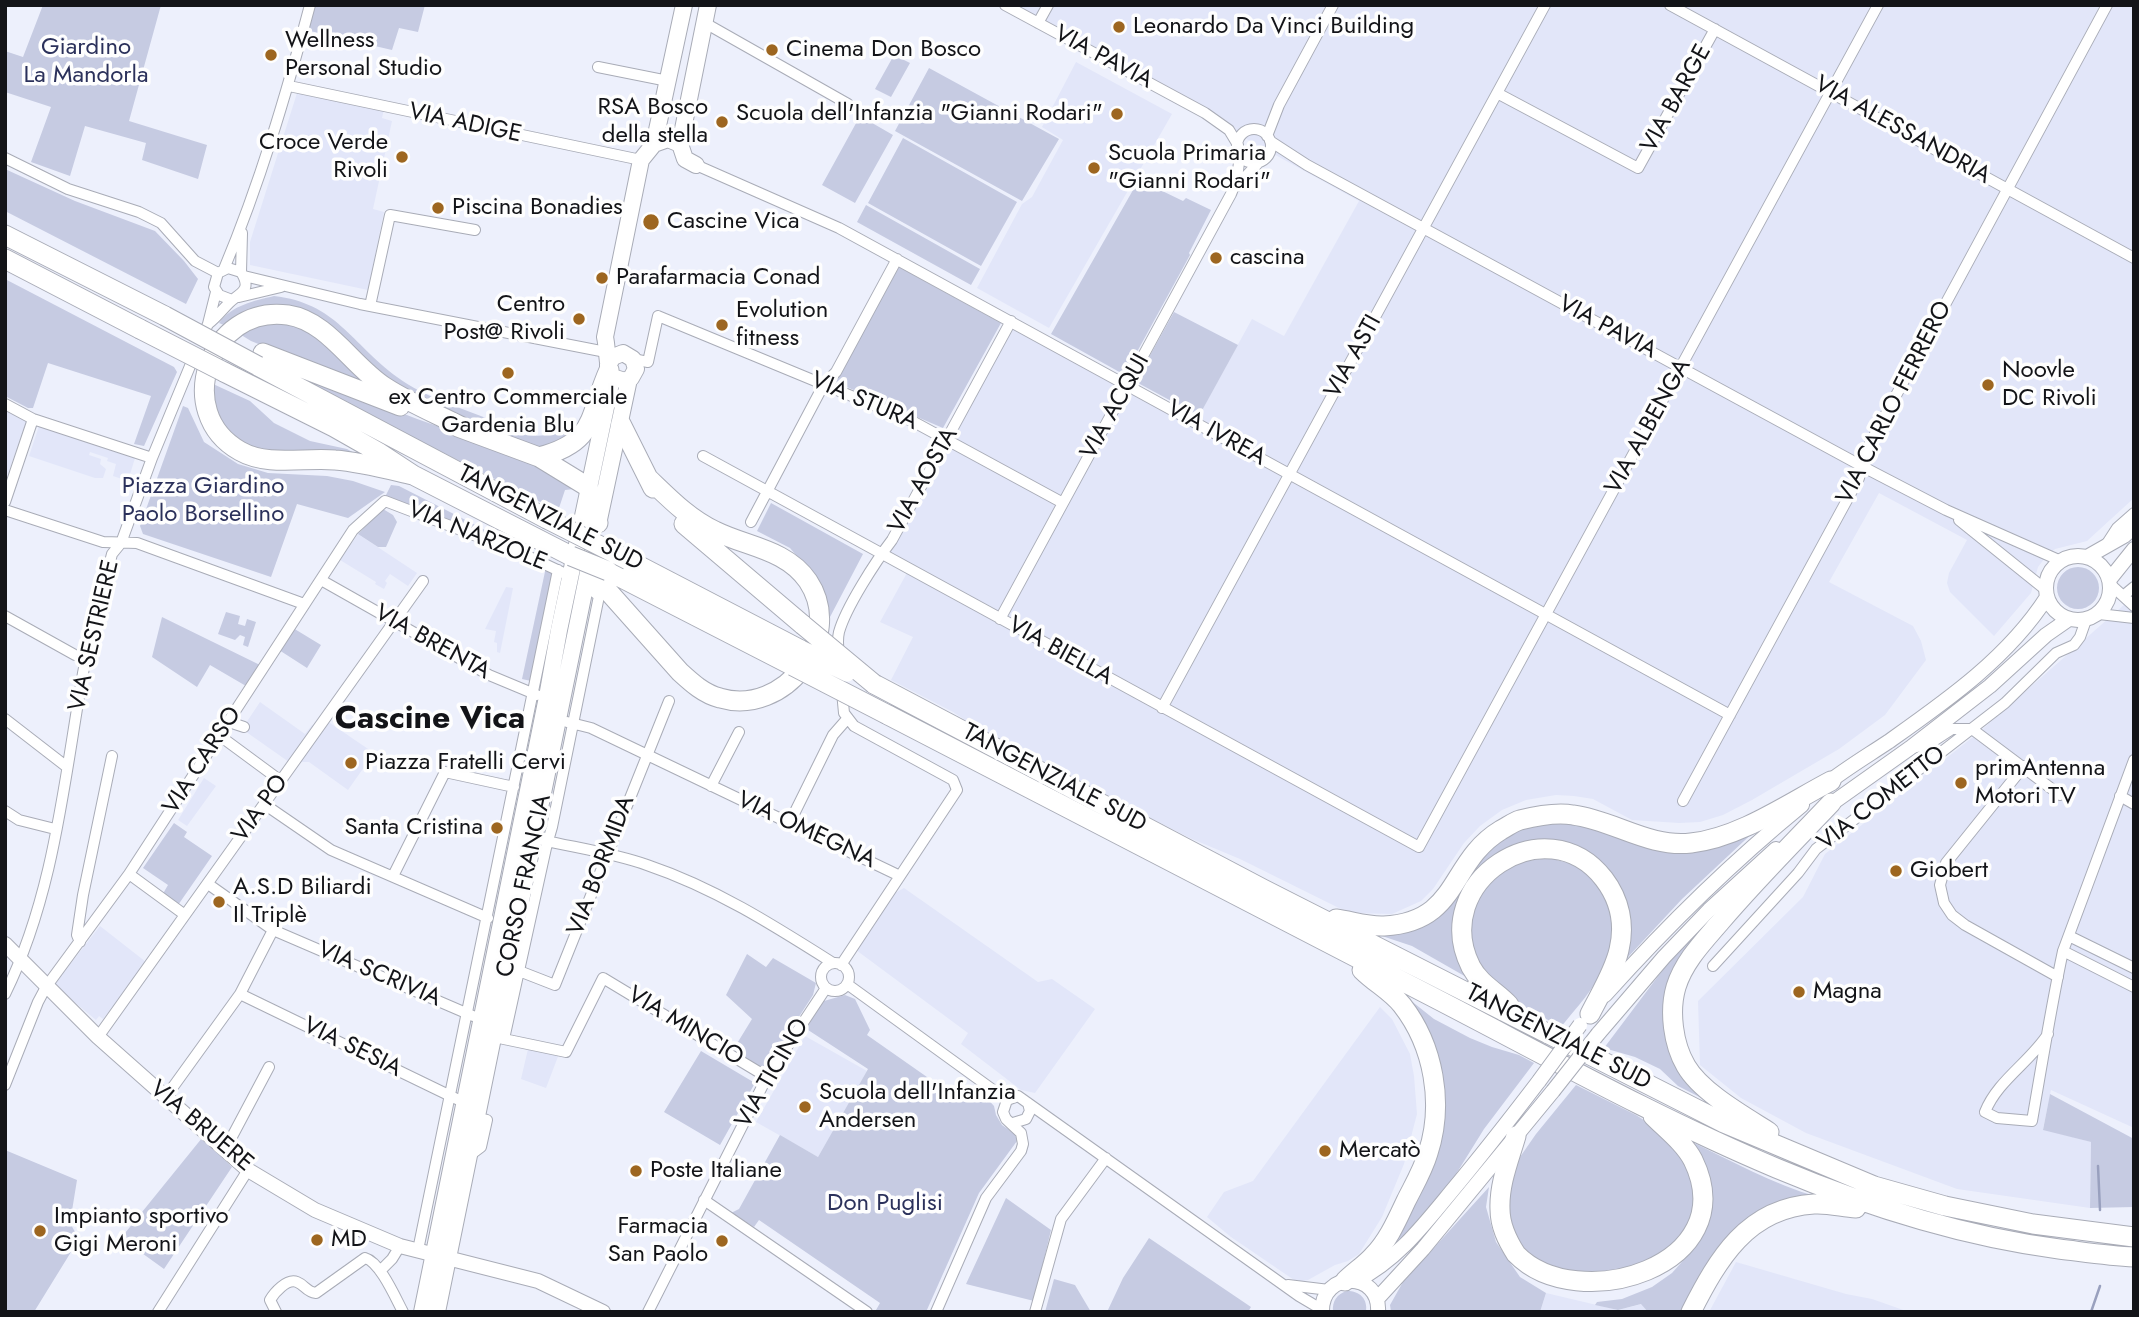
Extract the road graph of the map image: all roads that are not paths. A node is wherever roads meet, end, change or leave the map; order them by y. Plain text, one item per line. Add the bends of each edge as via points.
1 (310, 5) edge
2 (684, 5) edge
3 (708, 5) edge
4 (1048, 5) edge
5 (1333, 5) edge
6 (1545, 5) edge
7 (1670, 5) edge
8 (1878, 5) edge
9 (2107, 5) edge
10 (1010, 6) edge
11 (705, 23) junction
12 (1038, 23) junction
13 (1715, 29) junction
14 (598, 67) dead end
15 (668, 81) junction
16 (289, 86) junction
17 (1831, 92) junction
18 (1497, 93) junction
19 (848, 104) dead end
20 (1279, 105) junction
21 (1205, 113) junction
22 (1252, 130) junction
23 (1269, 139) junction
24 (654, 144) junction
25 (680, 144) junction
26 (1239, 150) junction
27 (5, 158) edge
28 (641, 160) junction
29 (1262, 160) junction
30 (1306, 164) junction
31 (696, 165) joint
32 (2007, 189) junction
33 (1231, 194) junction
34 (242, 225) junction
35 (1424, 229) junction
36 (475, 230) dead end
37 (5, 235) edge
38 (2134, 258) edge
39 (5, 259) edge
40 (897, 259) junction
41 (221, 271) junction
42 (242, 274) junction
43 (282, 287) junction
44 (216, 292) junction
45 (236, 298) junction
46 (370, 306) junction
47 (658, 316) joint
48 (1011, 321) junction
49 (208, 324) junction
50 (260, 359) junction
51 (621, 365) junction
52 (1682, 368) junction
53 (824, 384) junction
54 (1128, 386) junction
55 (5, 404) edge
56 (33, 419) junction
57 (621, 424) junction
58 (470, 431) junction
59 (947, 439) junction
60 (703, 456) dead end
61 (538, 457) junction
62 (152, 458) junction
63 (1862, 466) junction
64 (1289, 474) junction
65 (413, 475) junction
66 (648, 478) junction
67 (588, 487) junction
68 (767, 490) junction
69 (5, 502) edge
70 (1063, 503) junction
71 (5, 510) edge
72 (1946, 510) junction
73 (2134, 513) edge
74 (751, 522) dead end
75 (598, 523) junction
76 (2134, 527) edge
77 (353, 530) joint
78 (121, 543) junction
79 (2104, 549) junction
80 (2134, 549) edge
81 (882, 553) junction
82 (2087, 557) junction
83 (2061, 561) junction
84 (566, 567) junction
85 (622, 578) junction
86 (321, 579) junction
87 (423, 581) dead end
88 (2110, 582) junction
89 (2134, 587) edge
90 (2047, 594) junction
91 (2123, 596) junction
92 (304, 604) junction
93 (2134, 606) edge
94 (1547, 615) junction
95 (5, 616) edge
96 (2092, 617) junction
97 (2134, 618) edge
98 (1000, 619) junction
99 (2069, 620) junction
100 (394, 622) junction
101 (797, 658) junction
102 (86, 659) junction
103 (874, 684) junction
104 (540, 695) junction
105 (669, 701) dead end
106 (1162, 708) junction
107 (1730, 715) junction
108 (5, 719) edge
109 (847, 719) junction
110 (229, 722) junction
111 (566, 722) junction
112 (244, 727) dead end
113 (1972, 729) junction
114 (738, 732) dead end
115 (220, 736) junction
116 (1910, 748) junction
117 (645, 755) junction
118 (112, 756) dead end
119 (2134, 760) edge
120 (2024, 766) junction
121 (67, 767) junction
122 (281, 781) junction
123 (1831, 781) junction
124 (2130, 783) edge
125 (711, 786) junction
126 (514, 787) junction
127 (2060, 794) dead end
128 (2120, 796) junction
129 (1683, 801) dead end
130 (1831, 803) junction
131 (264, 804) junction
132 (2134, 804) edge
133 (5, 811) edge
134 (790, 822) junction
135 (55, 829) junction
136 (527, 836) junction
137 (1419, 847) joint
138 (607, 854) junction
139 (130, 874) junction
140 (393, 876) junction
141 (900, 876) junction
142 (208, 884) junction
143 (185, 915) junction
144 (1315, 915) junction
145 (492, 921) junction
146 (273, 930) junction
147 (2069, 936) junction
148 (80, 942) junction
149 (5, 944) edge
150 (1342, 949) junction
151 (2063, 951) junction
152 (2099, 951) junction
153 (21, 960) junction
154 (837, 964) junction
155 (2092, 966) junction
156 (1713, 967) dead end
157 (2134, 968) edge
158 (513, 969) junction
159 (2058, 977) junction
160 (847, 984) junction
161 (2133, 985) edge
162 (46, 987) junction
163 (826, 988) junction
164 (5, 994) edge
165 (240, 994) junction
166 (475, 1017) junction
167 (1585, 1019) junction
168 (1524, 1021) junction
169 (2048, 1034) junction
170 (98, 1037) junction
171 (499, 1038) junction
172 (270, 1067) dead end
173 (768, 1077) junction
174 (5, 1085) edge
175 (165, 1098) junction
176 (457, 1100) junction
177 (1007, 1100) junction
178 (1028, 1103) junction
179 (1640, 1103) junction
180 (1029, 1115) junction
181 (1052, 1119) junction
182 (1013, 1123) junction
183 (1516, 1136) junction
184 (226, 1148) junction
185 (1106, 1158) junction
186 (1824, 1166) junction
187 (248, 1170) junction
188 (704, 1200) junction
189 (1884, 1210) junction
190 (2134, 1237) edge
191 (400, 1246) junction
192 (433, 1254) junction
193 (2134, 1256) edge
194 (380, 1271) junction
195 (1282, 1284) junction
196 (1343, 1284) junction
197 (270, 1300) junction
198 (1378, 1305) edge
199 (1322, 1310) edge
200 (158, 1312) edge
201 (262, 1312) edge
202 (275, 1312) edge
203 (403, 1312) edge
204 (422, 1312) edge
205 (437, 1312) edge
206 (603, 1312) edge
207 (648, 1312) edge
208 (867, 1312) edge
209 (936, 1312) edge
210 (1035, 1312) edge
211 (1691, 1312) edge

1 - 16 street
2 - 15 main road
3 - 11 main road
4 - 12 street, VIA PAVIA
5 - 20 street
6 - 18 street, VIA ASTI
7 - 13 street, VIA ALESSANDRIA
8 - 17 street, VIA ALBENGA
9 - 32 street, VIA CARLO FERRERO
10 - 12 street, VIA PAVIA
11 - 19 street
11 - 25 main road
12 - 21 street, VIA PAVIA
13 - 17 street, VIA ALESSANDRIA
13 - 18 street, VIA BARGE via 1639,168
14 - 15 street
15 - 24 main road
16 - 28 street, VIA ADIGE
16 - 34 street
17 - 32 street, VIA ALESSANDRIA
17 - 52 street, VIA ALBENGA
18 - 35 street, VIA ASTI
20 - 22 street
20 - 23 street
21 - 22 street, VIA PAVIA
21 - 26 street, VIA PAVIA via 1229,130
22 - 23 street
22 - 26 street via 1241,136
23 - 29 street via 1270,150
23 - 30 street, VIA PAVIA
24 - 25 main road via 668,139
24 - 28 main road
25 - 31 main road via 685,159
26 - 29 street via 1248,161
26 - 33 street, VIA ACQUI
27 - 41 street via 68,189 161,223 195,261
28 - 51 main road, CORSO FRANCIA via 605,337
29 - 30 street, VIA PAVIA via 1276,156
29 - 33 street, VIA ACQUI
30 - 35 street, VIA PAVIA
31 - 40 street, VIA IVREA via 839,228
32 - 38 street, VIA ALESSANDRIA
32 - 63 street, VIA CARLO FERRERO
33 - 54 street, VIA ACQUI
34 - 41 street
34 - 42 street
35 - 52 street, VIA PAVIA
35 - 64 street, VIA ASTI
36 - 46 street via 390,215
37 - 50 highway, TANGENZIALE SUD, bridge
39 - 65 highway, TANGENZIALE SUD, bridge via 334,427
40 - 48 street, VIA IVREA
40 - 53 street via 836,372
41 - 42 street via 233,268
41 - 44 street via 214,282
42 - 43 street
42 - 45 street via 245,289
43 - 45 street
43 - 46 street
44 - 45 street via 222,298
44 - 49 street, VIA SESTRIERE
45 - 49 street, VIA SESTRIERE
46 - 51 street
47 - 51 street, CORSO FRANCIA
47 - 53 street, VIA STURA
48 - 54 street, VIA IVREA
48 - 59 street, VIA AOSTA
49 - 62 street, VIA SESTRIERE
50 - 58 highway
50 - 85 highway, TANGENZIALE SUD, bridge via 547,519
51 - 57 main road, CORSO FRANCIA
51 - 61 highway via 586,432 564,449
51 - 67 main road, CORSO FRANCIA
52 - 63 street, VIA PAVIA
52 - 94 street, VIA ALBENGA
53 - 59 street, VIA STURA
53 - 68 street
54 - 64 street, VIA IVREA
54 - 70 street, VIA ACQUI
55 - 56 street
56 - 62 street
56 - 69 street
57 - 66 highway
57 - 75 main road, CORSO FRANCIA
58 - 61 highway
58 - 65 highway via 385,387 304,320 269,314 251,318 221,340 206,374 208,413 215,429 241,452 274,460 358,463
59 - 70 street, VIA STURA
59 - 81 street, VIA AOSTA
60 - 68 street, VIA BIELLA
61 - 67 highway
62 - 78 street, VIA SESTRIERE
63 - 72 street, VIA PAVIA
63 - 107 street, VIA CARLO FERRERO
64 - 94 street, VIA IVREA
64 - 106 street, VIA ASTI
65 - 84 highway, TANGENZIALE SUD via 531,536
66 - 85 highway via 698,522 790,562 813,590 817,638 802,671 785,687 747,701 722,699 680,672
66 - 103 highway, bridge via 666,508
67 - 75 highway
67 - 84 main road, CORSO FRANCIA
68 - 74 street
68 - 81 street, VIA BIELLA
70 - 98 street, VIA ACQUI
71 - 78 street via 103,542
72 - 83 street, VIA PAVIA
72 - 90 street, VIA PAVIA
73 - 79 street
75 - 111 main road, CORSO FRANCIA
76 - 79 main road
77 - 84 street, VIA NARZOLE via 385,501
77 - 86 street, VIA CARSO
78 - 92 street via 137,543
78 - 102 street, VIA SESTRIERE via 112,554
79 - 82 main road
80 - 88 main road
81 - 98 street, VIA BIELLA
81 - 109 street, VIA AOSTA via 840,628
82 - 83 main road
82 - 88 main road via 2105,569
83 - 90 main road via 2049,573
84 - 85 highway, TANGENZIALE SUD, bridge
84 - 104 main road, CORSO FRANCIA
85 - 101 highway, TANGENZIALE SUD
86 - 92 street, VIA CARSO
86 - 100 street, VIA BRENTA
87 - 100 street, VIA PO
88 - 91 street
88 - 96 main road via 2110,596
89 - 91 street
90 - 99 main road via 2052,607
90 - 123 main road via 2035,617 1976,675
91 - 93 street
92 - 110 street, VIA CARSO
94 - 107 street, VIA IVREA
94 - 137 street, VIA ALBENGA
95 - 102 street
96 - 97 street
96 - 99 main road
96 - 113 street, VIA COMETTO via 2074,645 2056,653
98 - 106 street, VIA BIELLA
99 - 116 main road
100 - 104 street, VIA BRENTA via 489,675
100 - 122 street, VIA PO
101 - 103 highway, TANGENZIALE SUD, bridge
101 - 150 highway, TANGENZIALE SUD, bridge via 888,715
102 - 121 street, VIA SESTRIERE
103 - 144 highway, TANGENZIALE SUD
104 - 126 street, CORSO FRANCIA
104 - 136 main road, CORSO FRANCIA
105 - 117 street, VIA BORMIDA
106 - 137 street, VIA BIELLA
107 - 129 street, VIA CARLO FERRERO
108 - 121 street
109 - 134 street via 833,735
109 - 141 street via 953,780 957,790
110 - 112 street
110 - 115 street, VIA CARSO
111 - 117 street, VIA OMEGNA via 590,728
111 - 136 main road, CORSO FRANCIA
113 - 116 street, VIA COMETTO via 1952,729 1929,744
113 - 120 street
113 - 156 street, VIA COMETTO via 1815,849
114 - 125 street, VIA OMEGNA
115 - 122 street
115 - 139 street, VIA CARSO
116 - 130 main road
117 - 125 street, VIA OMEGNA
117 - 138 street, VIA BORMIDA
118 - 148 street via 83,895 77,934
119 - 124 street
120 - 127 street
120 - 159 street via 1946,863 1940,885 1952,915
121 - 135 street, VIA SESTRIERE
122 - 131 street, VIA PO
123 - 144 highway via 1738,830 1690,843 1649,839 1571,814 1517,821 1488,838 1434,910 1407,923 1380,926
123 - 167 main road via 1763,836 1696,900
124 - 128 street
125 - 134 street, VIA OMEGNA
126 - 136 street, CORSO FRANCIA
126 - 140 street via 445,772
128 - 132 street
128 - 147 street
130 - 183 main road, bridge via 1709,909 1598,1034
130 - 186 highway via 1698,948 1676,989 1673,1018 1686,1066 1706,1088
131 - 140 street via 331,850
131 - 142 street, VIA PO
133 - 135 street via 19,820
134 - 141 street, VIA OMEGNA
135 - 153 street, VIA SESTRIERE via 41,899
136 - 138 street
136 - 145 main road, CORSO FRANCIA
136 - 158 main road, CORSO FRANCIA
138 - 154 street via 675,875 717,894
138 - 158 street, VIA BORMIDA via 555,985
139 - 143 street
139 - 148 street, VIA CARSO
140 - 145 street
141 - 154 street
142 - 143 street, VIA PO
142 - 146 street, VIA SCRIVIA
143 - 170 street, VIA PO
144 - 168 highway, TANGENZIALE SUD
145 - 166 main road, CORSO FRANCIA
146 - 165 street
146 - 166 street, VIA SCRIVIA
147 - 151 street
147 - 152 street
148 - 162 street, VIA CARSO
149 - 153 main road, VIA BRUERE
150 - 179 highway, TANGENZIALE SUD
150 - 196 highway via 1391,993 1414,1023 1429,1059 1436,1098 1422,1170 1382,1244
151 - 155 street
151 - 159 street
152 - 155 street
152 - 157 street
153 - 162 main road, VIA BRUERE
153 - 164 street, VIA SESTRIERE
154 - 160 street via 849,975
154 - 163 street via 825,967 821,975
155 - 161 street
158 - 171 main road, CORSO FRANCIA
159 - 169 street
160 - 163 street via 837,991
160 - 177 street
162 - 170 main road, VIA BRUERE
162 - 174 street, VIA CARSO
163 - 173 street, VIA TICINO
165 - 175 street
165 - 176 street, VIA SESIA
166 - 176 main road, CORSO FRANCIA
167 - 168 highway via 1619,953 1618,903 1598,872 1584,861 1537,849 1508,857 1483,876 1467,900 1462,927 1472,970
167 - 196 main road, bridge via 1412,1239 1370,1274
168 - 186 highway, TANGENZIALE SUD via 1724,1123
169 - 169 street via 1990,1099 1985,1112 1997,1118 2032,1121
170 - 175 main road, VIA BRUERE
171 - 173 street, VIA MINCIO via 566,1052 603,978
171 - 192 main road, CORSO FRANCIA via 469,1156
172 - 184 street
173 - 188 street, VIA TICINO
175 - 184 main road, VIA BRUERE
176 - 192 main road, CORSO FRANCIA
177 - 178 street via 1018,1096
177 - 182 street via 1004,1116
178 - 180 street
178 - 181 street
179 - 183 highway via 1692,1159 1702,1207 1692,1239 1678,1260 1656,1278 1625,1293 1591,1296 1556,1288 1530,1272 1518,1258 1499,1210
179 - 189 highway, TANGENZIALE SUD via 1791,1177
180 - 181 street
180 - 182 street via 1023,1122
181 - 185 street
182 - 209 street via 1024,1139 1021,1151 986,1198
183 - 198 main road
184 - 187 main road, VIA BRUERE
185 - 195 street
185 - 210 street via 1061,1219
186 - 190 highway, TANGENZIALE SUD via 1874,1186 1955,1208
187 - 191 main road, VIA BRUERE via 315,1210
187 - 200 street
188 - 207 street, VIA TICINO
188 - 208 street
189 - 193 highway, TANGENZIALE SUD via 2018,1243
189 - 211 highway via 1813,1204 1771,1215 1725,1252
191 - 192 main road, VIA BRUERE
191 - 194 street
192 - 204 main road, CORSO FRANCIA
192 - 205 main road, CORSO FRANCIA
192 - 206 main road, VIA BRUERE via 538,1281
194 - 197 street via 365,1258 316,1293 292,1281
194 - 203 street
195 - 196 street
195 - 199 street
196 - 198 main road via 1365,1284 1373,1290
196 - 199 main road via 1322,1302
197 - 201 street
197 - 202 street

